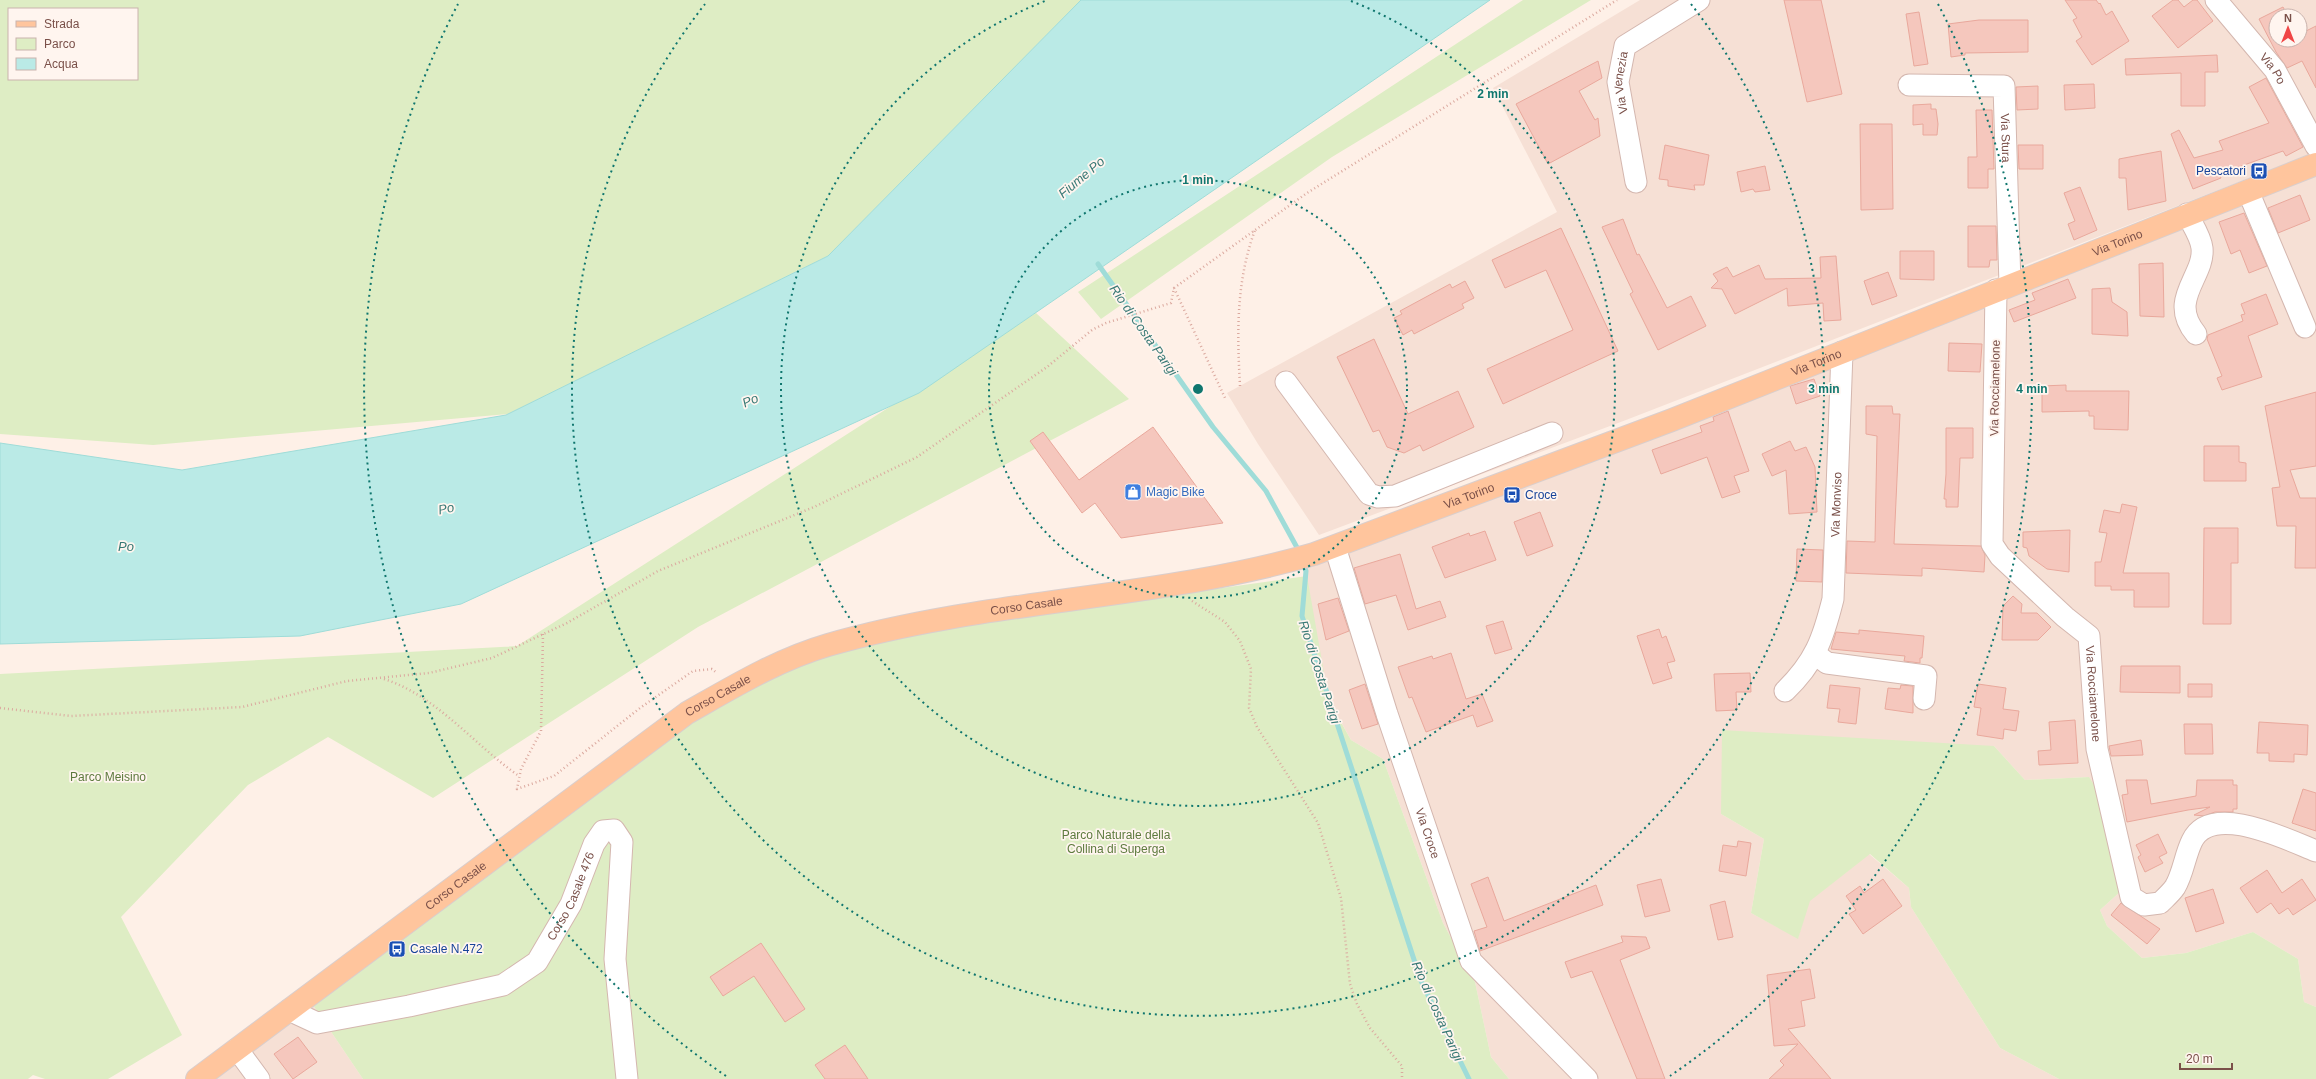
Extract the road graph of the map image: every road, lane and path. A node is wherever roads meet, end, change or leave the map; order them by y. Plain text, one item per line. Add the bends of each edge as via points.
1 (1617, 0) edge
2 (1699, 0) edge
3 (2216, 0) edge
4 (1909, 85) dead end
5 (2316, 146) edge
6 (2316, 164) edge
7 (1636, 182) dead end
8 (2248, 191) junction
9 (2187, 214) junction
10 (1255, 230) junction
11 (1174, 288) junction
12 (2003, 288) junction
13 (2305, 327) dead end
14 (2196, 334) dead end
15 (1842, 352) junction
16 (1286, 382) dead end
17 (1240, 386) dead end
18 (1225, 398) dead end
19 (1552, 433) dead end
20 (1491, 458) junction
21 (1502, 484) junction
22 (1334, 547) junction
23 (1305, 557) joint
24 (1179, 584) junction
25 (543, 634) junction
26 (1815, 654) junction
27 (381, 678) junction
28 (734, 686) junction
29 (1786, 691) dead end
30 (1924, 699) dead end
31 (0, 708) edge
32 (519, 776) junction
33 (2316, 851) edge
34 (289, 1010) junction
35 (236, 1049) junction
36 (197, 1079) edge
37 (259, 1079) edge
38 (627, 1079) edge
39 (1402, 1079) edge
40 (1587, 1079) edge

1 - 10 path via 1307,192
2 - 7 street, Via Venezia via 1625,46 1618,82
3 - 5 street, Via Po via 2275,70
4 - 12 street, Via Stura via 2004,86
6 - 8 main road, Via Torino
8 - 9 main road, Via Torino
8 - 13 street
9 - 12 main road, Via Torino
9 - 14 street via 2202,247 2202,257 2186,298 2187,324
10 - 11 path
10 - 17 path via 1245,257 1237,328
11 - 18 path
11 - 25 path via 1171,304 1106,323 1092,330 1047,367 917,457 814,508 658,572
12 - 15 main road, Via Torino
12 - 33 street, Via Rocciamelone via 1992,544 2000,556 2089,636 2097,748 2131,898 2144,905 2160,903 2175,886 2192,839 2203,828 2227,822 2262,829
15 - 21 main road, Via Torino
15 - 26 street, Via Monviso via 1833,599 1826,627
16 - 20 street via 1341,462 1369,494 1378,497 1395,496
19 - 20 street
20 - 21 street
21 - 22 main road, Via Torino
22 - 23 main road, Via Torino
22 - 40 street, Via Croce via 1387,714 1471,962
23 - 24 main road, Corso Casale
24 - 28 main road, Corso Casale via 1044,602 925,623 828,645 764,669
24 - 39 path via 1193,601 1224,622 1240,641 1251,669 1249,708 1257,727 1318,823 1341,898 1350,984 1357,1004 1370,1028 1402,1066
25 - 27 path via 492,658 429,673
25 - 32 path via 542,731
26 - 29 street, Via Monviso via 1803,674
26 - 30 street via 1827,663 1926,676
27 - 31 path via 347,681 242,707 71,716
27 - 32 path via 397,683 421,696 460,727 494,759
28 - 32 path via 712,669 693,671 640,708 554,776 517,789
28 - 34 main road, Corso Casale via 687,713
34 - 35 main road, Corso Casale
34 - 38 street, Corso Casale 476 via 317,1023 503,985 537,962 571,904 594,844 603,831 614,830 622,842 615,960
35 - 36 main road, Corso Casale
35 - 37 street

